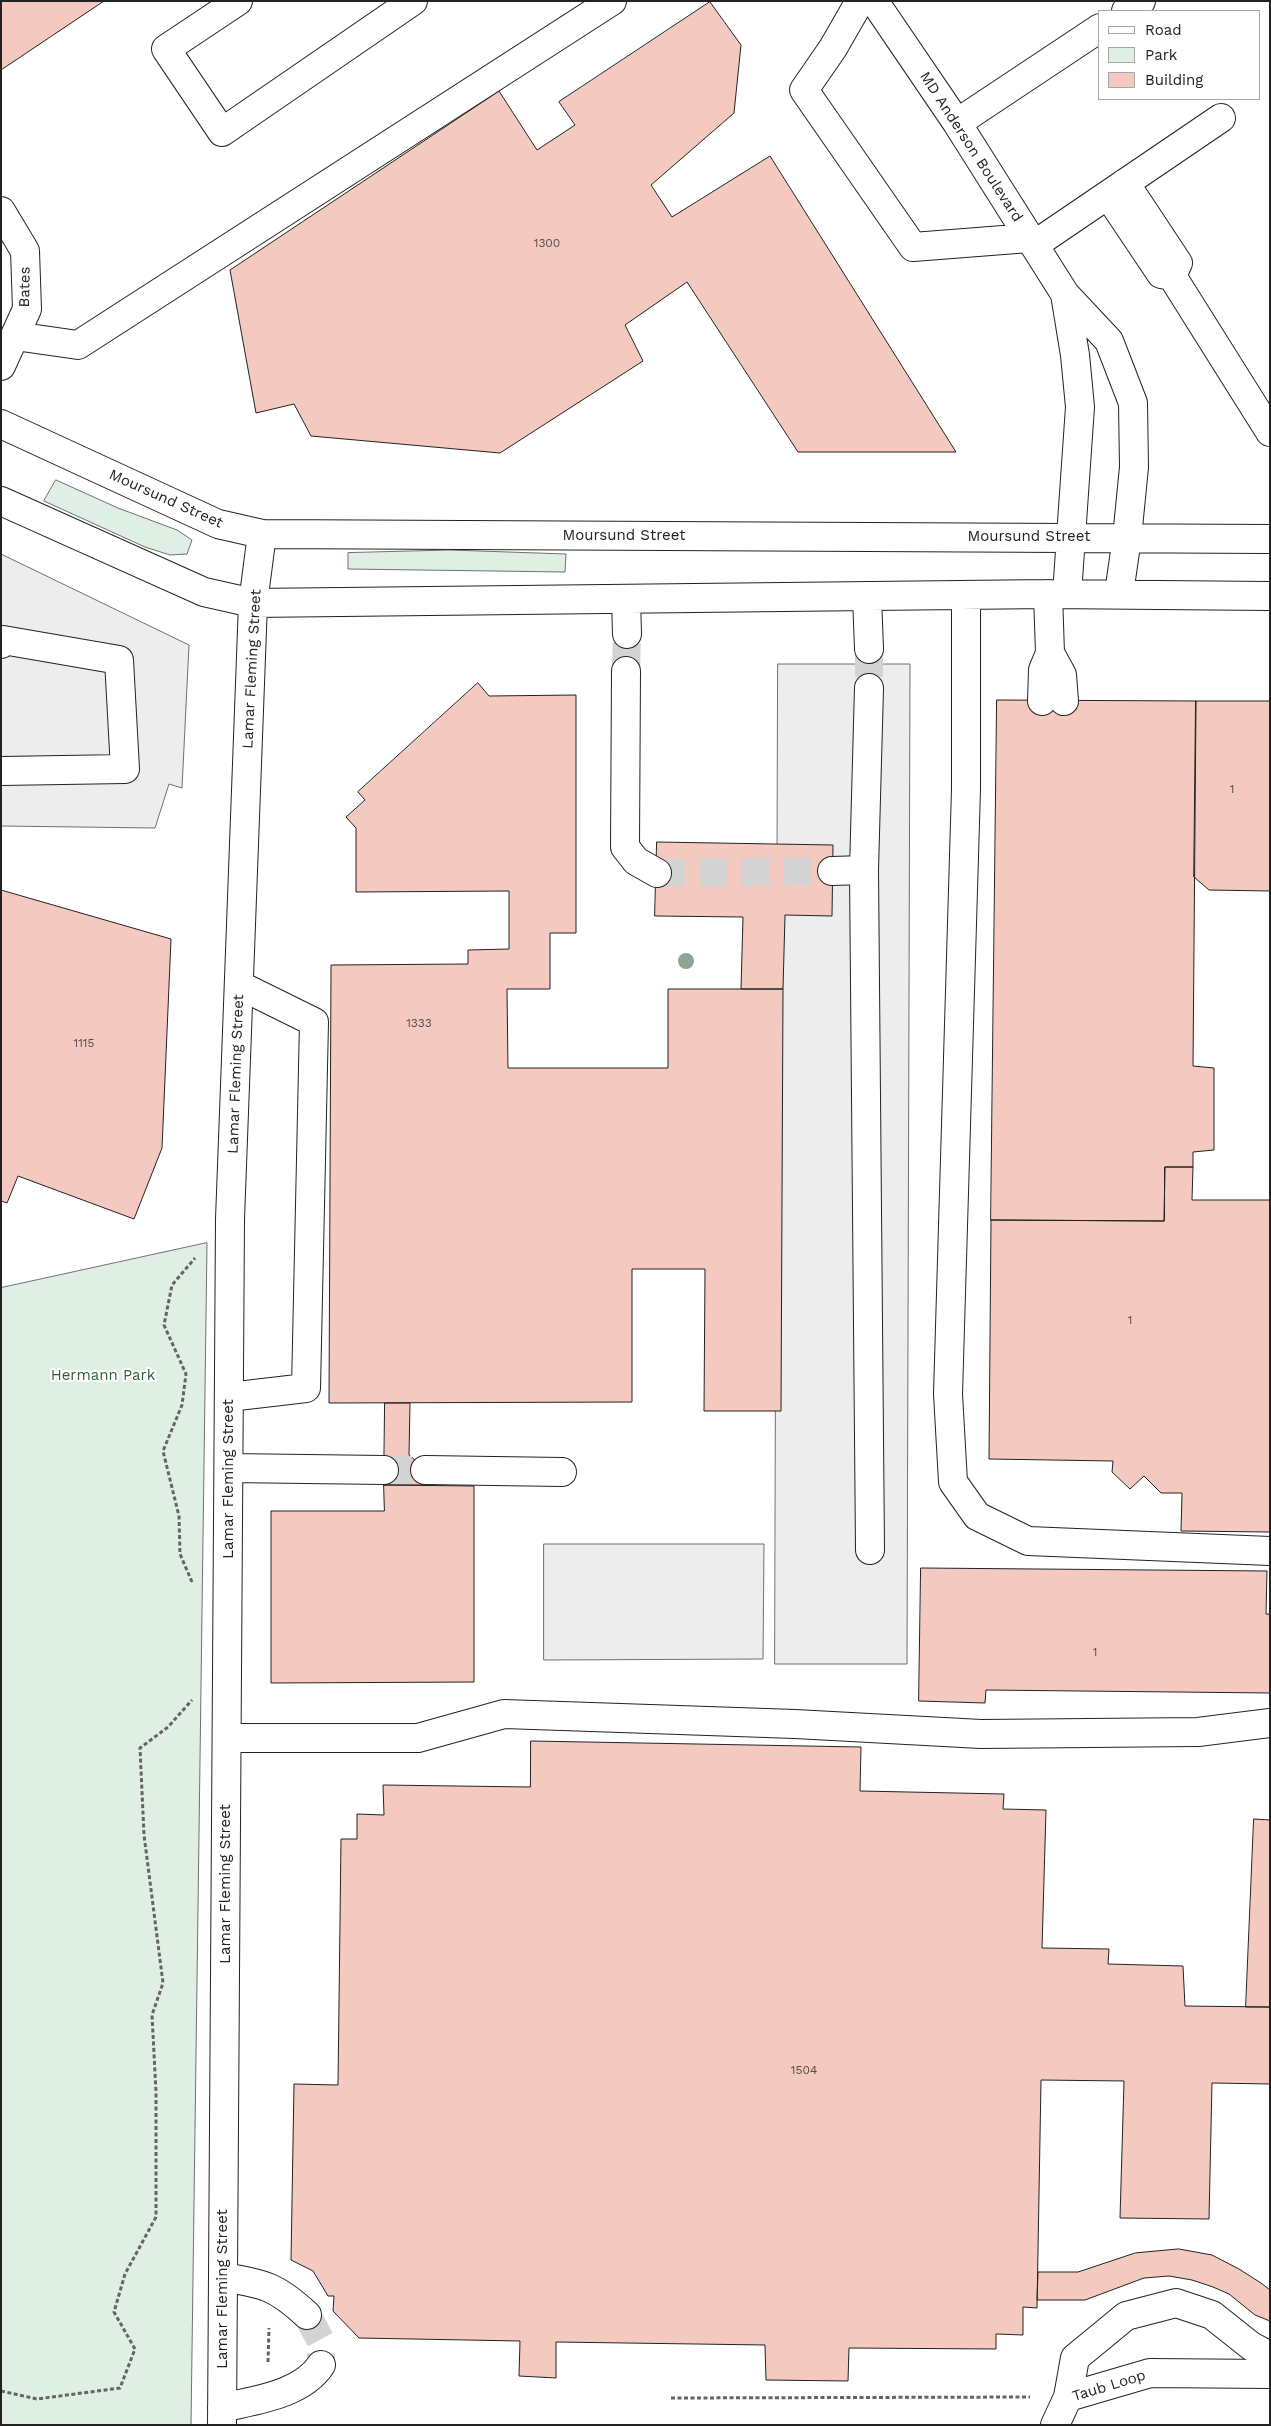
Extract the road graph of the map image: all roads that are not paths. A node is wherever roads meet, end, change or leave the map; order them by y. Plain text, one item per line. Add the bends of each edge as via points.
1 (238, 1) edge
2 (413, 1) edge
3 (612, 1) edge
4 (860, 1) edge
5 (874, 1) edge
6 (1141, 1) edge
7 (1128, 10) edge
8 (1098, 29) edge
9 (1221, 118) dead end
10 (957, 123) junction
11 (1116, 189) junction
12 (1, 211) edge
13 (1032, 241) junction
14 (1065, 294) junction
15 (15, 336) junction
16 (1, 366) edge
17 (1, 424) edge
18 (1270, 432) edge
19 (1, 501) edge
20 (262, 534) junction
21 (1072, 537) junction
22 (1127, 538) junction
23 (1270, 539) edge
24 (1119, 593) junction
25 (1058, 594) junction
26 (966, 595) junction
27 (867, 596) junction
28 (1270, 596) edge
29 (626, 599) junction
30 (253, 603) junction
31 (627, 634) tunnel mouth
32 (1, 644) edge
33 (869, 648) tunnel mouth
34 (626, 671) tunnel mouth
35 (869, 688) tunnel mouth
36 (1053, 701) dead end
37 (1, 771) edge
38 (864, 870) junction
39 (832, 871) tunnel mouth
40 (656, 873) tunnel mouth
41 (239, 985) junction
42 (229, 1397) junction
43 (229, 1468) junction
44 (384, 1470) tunnel mouth
45 (425, 1470) tunnel mouth
46 (562, 1472) dead end
47 (870, 1550) dead end
48 (1270, 1551) edge
49 (1270, 1723) edge
50 (227, 1738) junction
51 (223, 2277) junction
52 (307, 2315) tunnel mouth
53 (1270, 2356) edge
54 (322, 2365) dead end
55 (1270, 2374) edge
56 (1068, 2397) junction
57 (222, 2416) edge
58 (1056, 2425) edge

1 - 2 street via 166,49 222,132
3 - 15 street via 78,345
4 - 13 street via 804,90 913,247
5 - 10 street, MD Anderson Boulevard
6 - 7 street
8 - 10 street
9 - 11 street
10 - 13 street, MD Anderson Boulevard
11 - 13 street
11 - 18 street via 1162,274 1172,276
12 - 15 street, Bates via 25,251 27,309
13 - 14 street, MD Anderson Boulevard
14 - 21 street, MD Anderson Boulevard via 1080,407
14 - 22 street, MD Anderson Boulevard via 1108,341 1133,403 1134,467
15 - 16 street, Bates
17 - 20 street, Moursund Street via 218,524
19 - 30 street via 204,592
20 - 21 street, Moursund Street
20 - 30 street, Lamar Fleming Street
21 - 22 street, Moursund Street
21 - 25 street, MD Anderson Boulevard
22 - 23 street, Moursund Street
22 - 24 street, MD Anderson Boulevard
24 - 25 street
24 - 28 street
25 - 26 street
25 - 36 street, MD Anderson Boulevard via 1050,653 1043,670
26 - 27 street
26 - 48 street via 966,790 948,1394 954,1482 977,1516 1028,1541
27 - 29 street
27 - 33 street
29 - 30 street
29 - 31 street
30 - 41 street, Lamar Fleming Street
32 - 37 street via 3,640 119,660 125,768
34 - 40 street via 625,847 636,861
35 - 38 street
38 - 39 street
38 - 47 street
41 - 42 street, Lamar Fleming Street via 230,1219
41 - 42 street via 314,1022 307,1378 306,1388
42 - 43 street, Lamar Fleming Street
43 - 44 street
43 - 50 street, Lamar Fleming Street
45 - 46 street
49 - 50 street via 1198,1732 981,1734 504,1714 418,1738
50 - 51 street, Lamar Fleming Street
51 - 52 street via 263,2284 288,2297
51 - 57 street, Lamar Fleming Street
53 - 56 street via 1251,2346 1212,2315 1176,2303 1126,2316 1075,2358
54 - 57 street via 313,2377
55 - 56 street, Taub Loop via 1150,2373
56 - 58 street, Taub Loop

